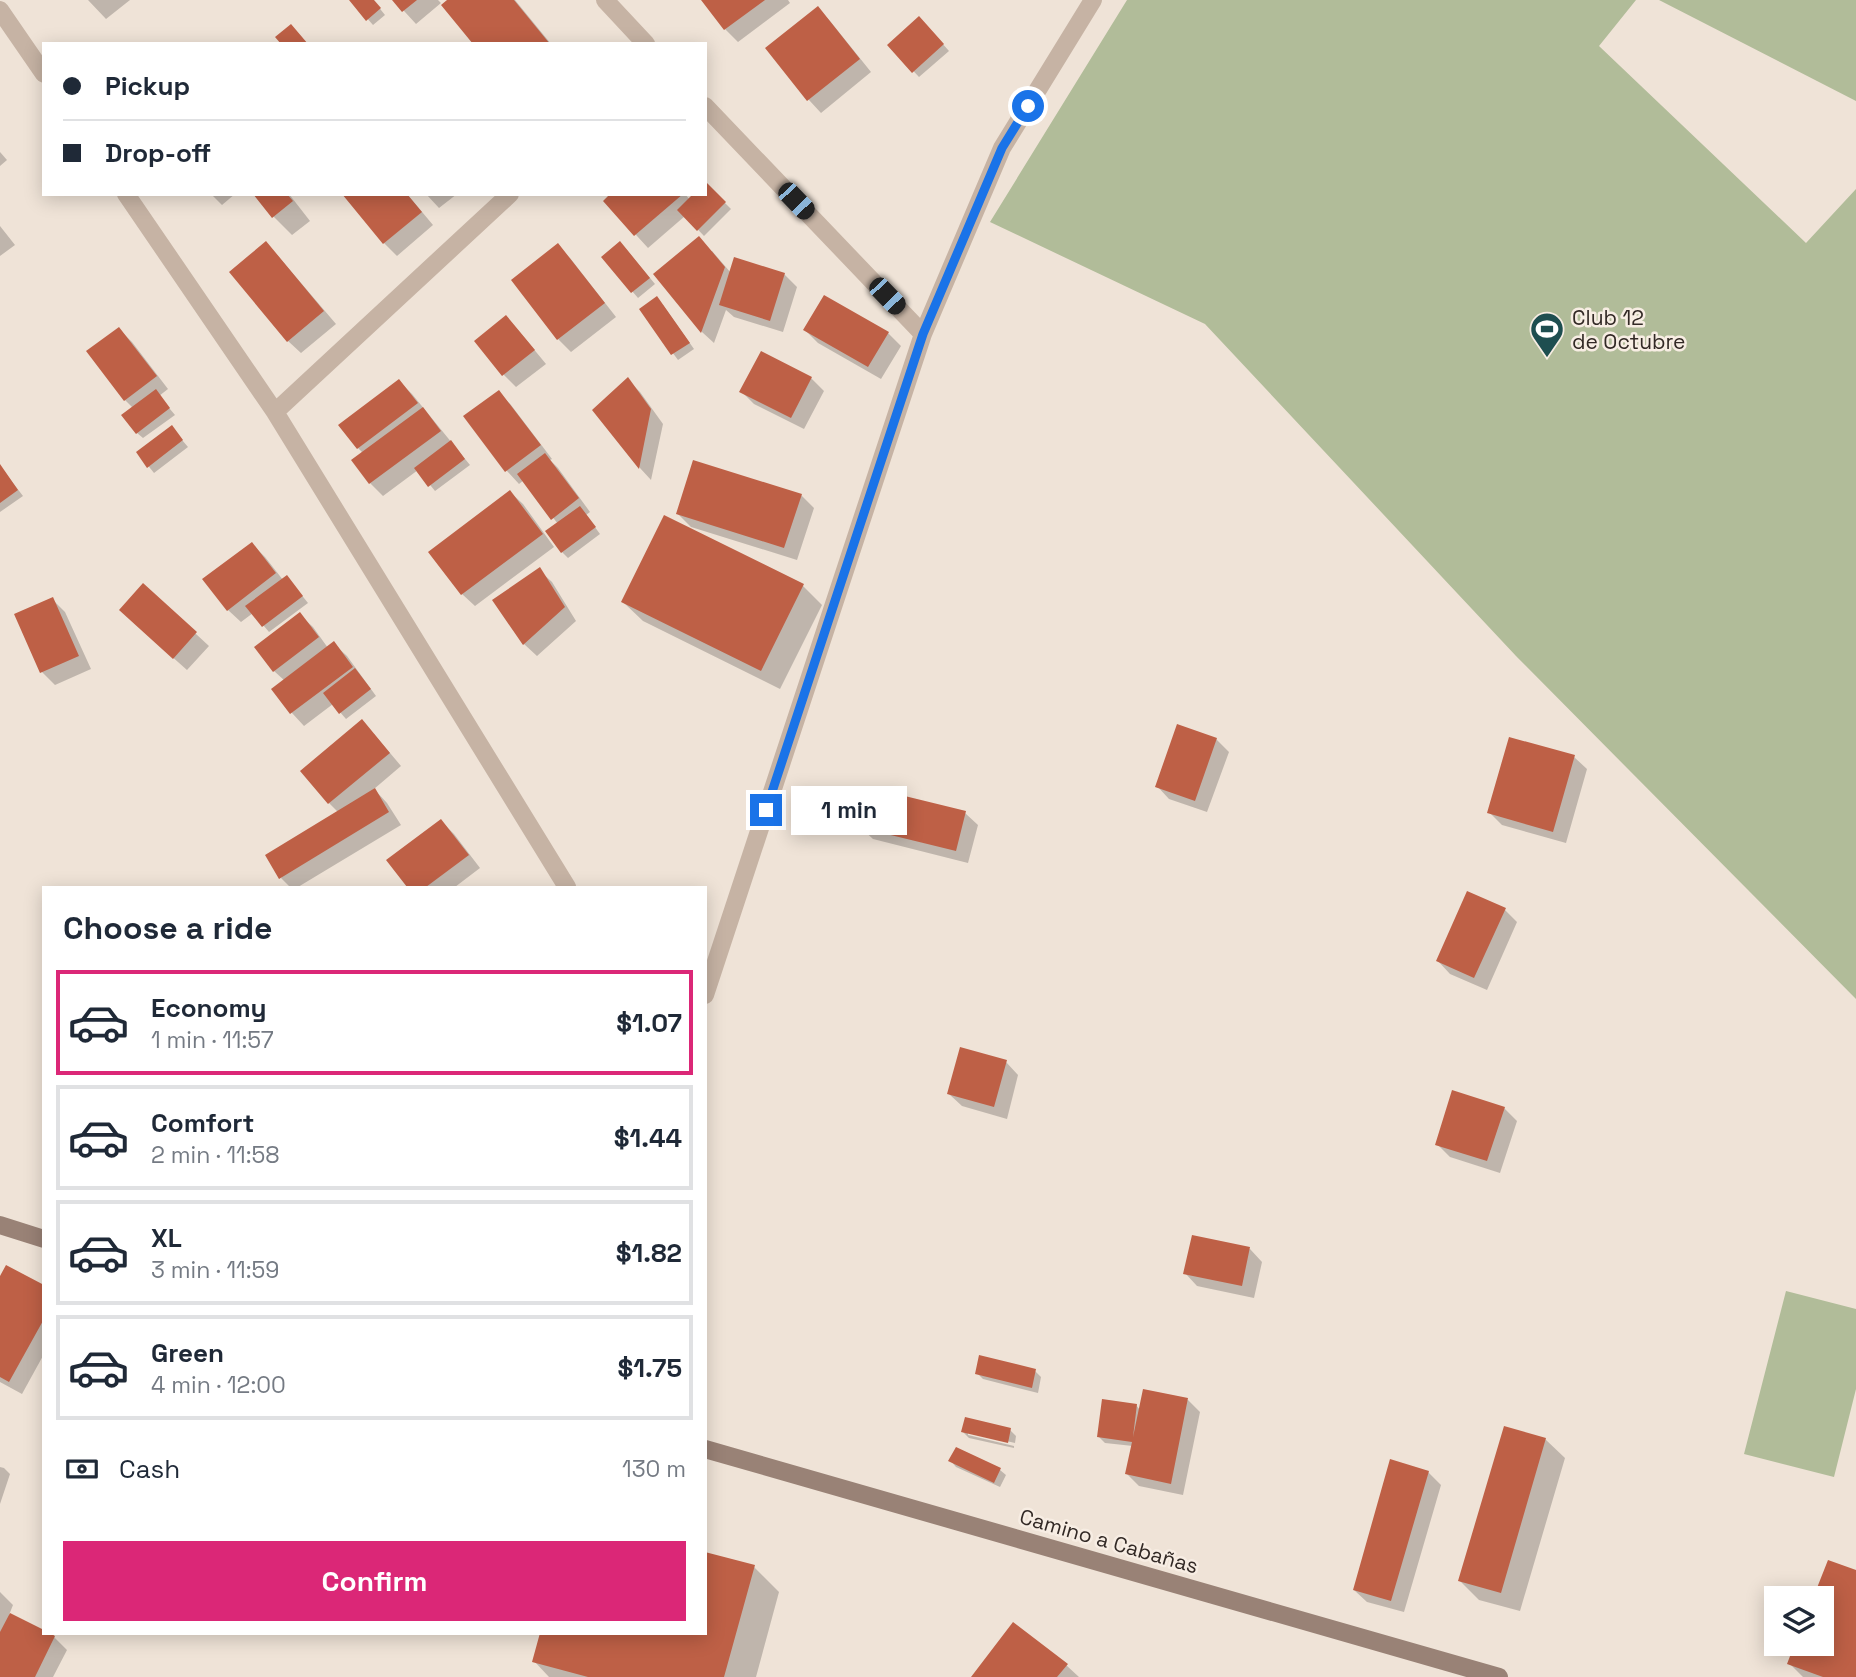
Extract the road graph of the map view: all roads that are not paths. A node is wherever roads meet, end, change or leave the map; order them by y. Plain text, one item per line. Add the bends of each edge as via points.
1 (605, 0) edge
2 (1093, 0) edge
3 (0, 10) edge
4 (644, 42) edge
5 (42, 71) edge
6 (707, 108) edge
7 (127, 196) edge
8 (508, 196) edge
9 (923, 334) junction
10 (275, 412) junction
11 (566, 886) edge
12 (707, 989) edge
13 (0, 1225) edge
14 (42, 1238) edge
15 (707, 1450) edge
16 (1499, 1677) edge

1 - 4 street
2 - 9 street via 1002,148
3 - 5 street
6 - 9 street
7 - 10 street
8 - 10 street
9 - 12 street
10 - 11 street
13 - 14 street
15 - 16 street, Camino a Cabañas

